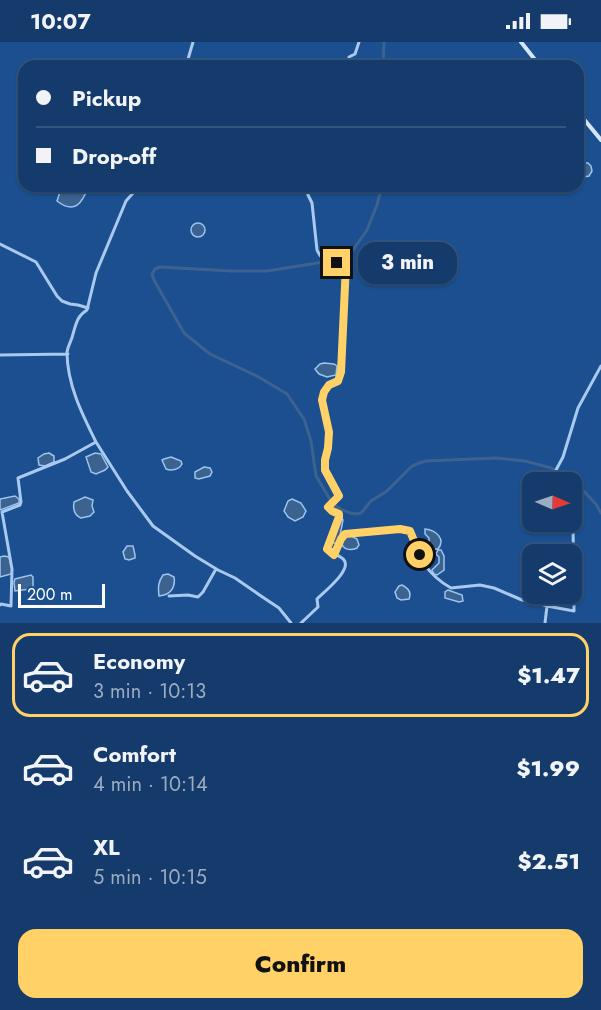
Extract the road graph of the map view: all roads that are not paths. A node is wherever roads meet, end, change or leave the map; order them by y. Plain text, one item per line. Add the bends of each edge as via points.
1 (194, 42) edge
2 (359, 42) edge
3 (521, 42) edge
4 (188, 60) edge
5 (349, 60) edge
6 (535, 60) edge
7 (584, 119) edge
8 (601, 140) edge
9 (134, 192) edge
10 (308, 192) edge
11 (0, 244) edge
12 (88, 308) junction
13 (68, 354) junction
14 (0, 355) edge
15 (601, 366) edge
16 (96, 442) junction
17 (555, 472) edge
18 (573, 532) edge
19 (334, 555) junction
20 (216, 569) junction
21 (169, 596) dead end
22 (0, 606) edge
23 (548, 606) junction
24 (291, 623) edge
25 (301, 623) edge
26 (545, 623) edge

1 - 4 street
2 - 5 street
3 - 6 main road
7 - 8 main road
9 - 12 street via 121,209 96,273
10 - 19 street via 320,257 346,264 341,375 329,385 322,400 329,432 325,470 339,496 328,507 339,514 327,546
11 - 12 street via 36,262 62,301
12 - 13 street via 75,323
13 - 14 street
13 - 16 street via 70,379
15 - 17 street via 578,408
16 - 20 street via 153,526
16 - 22 street via 18,478 20,505 2,512 12,569 11,606
18 - 23 street via 574,611
19 - 23 street via 345,534 410,531 429,572 451,588 480,585
19 - 25 street via 345,561 343,573 317,599 318,607
20 - 21 street via 198,597
20 - 24 street via 279,608
23 - 26 street

